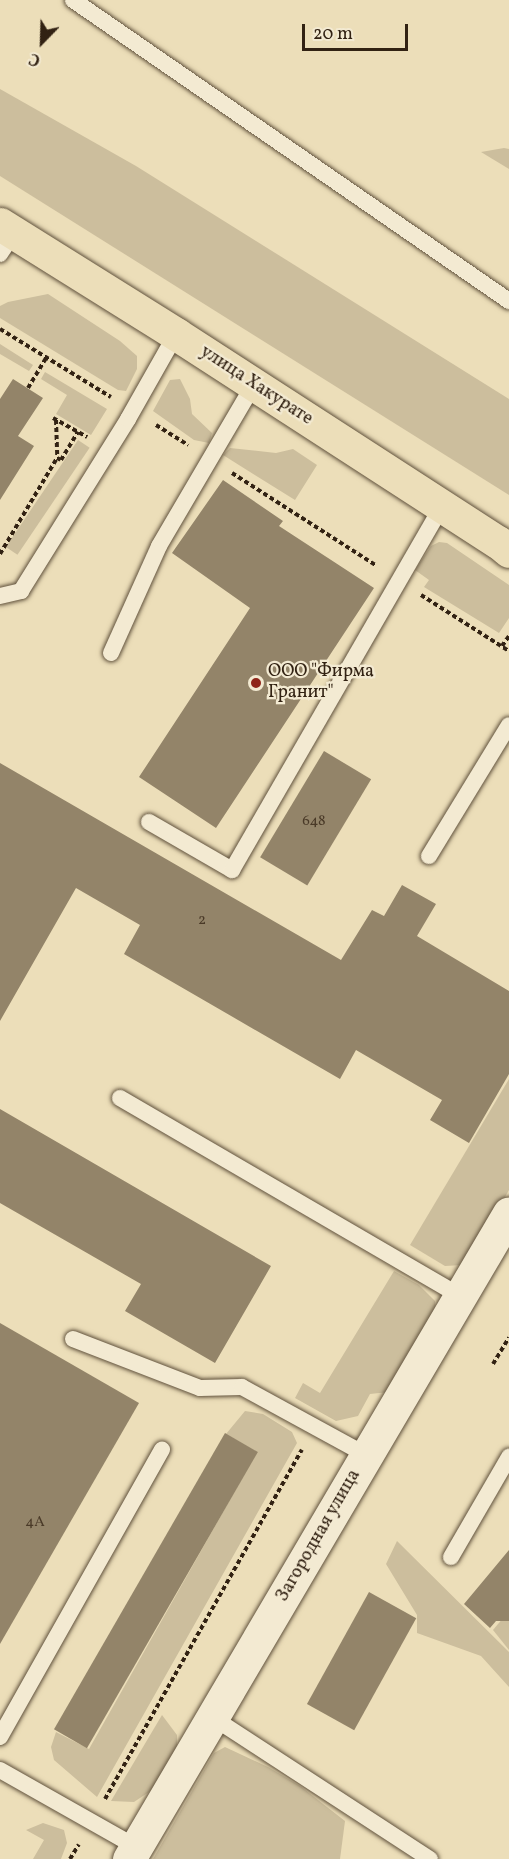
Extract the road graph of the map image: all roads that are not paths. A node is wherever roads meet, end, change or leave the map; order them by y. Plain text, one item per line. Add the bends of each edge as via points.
1 (73, 0) edge
2 (5, 237) edge
3 (509, 301) edge
4 (176, 334) junction
5 (254, 384) junction
6 (442, 506) junction
7 (505, 546) edge
8 (0, 596) edge
9 (111, 652) dead end
10 (509, 725) edge
11 (149, 822) dead end
12 (429, 856) dead end
13 (120, 1098) dead end
14 (509, 1213) edge
15 (460, 1296) junction
16 (73, 1340) dead end
17 (162, 1450) dead end
18 (366, 1455) junction
19 (509, 1457) edge
20 (451, 1557) dead end
21 (212, 1717) junction
22 (0, 1737) edge
23 (0, 1770) edge
24 (133, 1853) edge
25 (430, 1859) edge

1 - 3 lane
2 - 4 main road, улица Хакурате
4 - 5 main road, улица Хакурате
4 - 8 lane via 21,591
5 - 6 main road, улица Хакурате
5 - 9 lane via 159,546
6 - 7 main road, улица Хакурате
6 - 11 lane via 232,870
10 - 12 lane
13 - 15 lane
14 - 15 street, Загородная улица
15 - 18 street, Загородная улица
16 - 18 lane via 200,1388 242,1387
17 - 22 lane
18 - 21 street, Загородная улица
19 - 20 lane
21 - 24 street, Загородная улица
21 - 25 lane
23 - 24 lane via 92,1822

